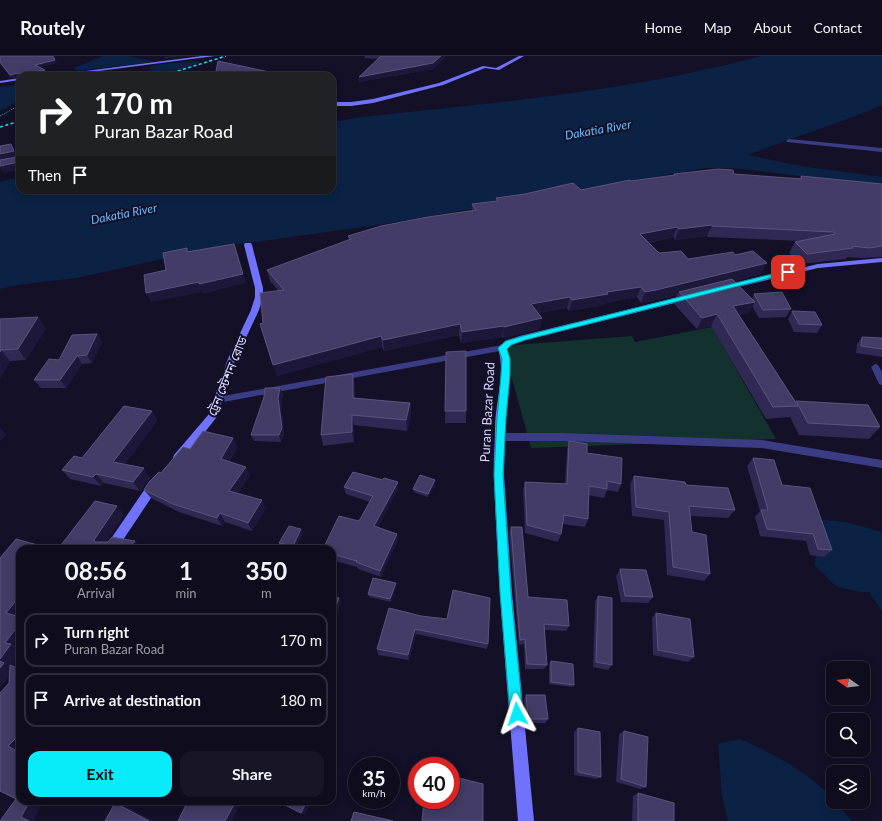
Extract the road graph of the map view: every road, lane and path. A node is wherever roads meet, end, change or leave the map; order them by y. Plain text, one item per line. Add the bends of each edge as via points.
1 (213, 56) edge
2 (522, 56) edge
3 (82, 72) edge
4 (16, 80) edge
5 (0, 82) edge
6 (336, 104) edge
7 (16, 107) edge
8 (0, 116) edge
9 (789, 141) dead end
10 (882, 150) edge
11 (248, 244) dead end
12 (882, 260) edge
13 (720, 289) edge
14 (697, 295) edge
15 (502, 348) junction
16 (875, 367) dead end
17 (882, 382) edge
18 (218, 400) junction
19 (502, 437) junction
20 (882, 464) edge
21 (170, 466) edge
22 (160, 477) edge
23 (113, 545) edge
24 (526, 821) edge

1 - 3 street
2 - 6 street via 497,69 485,67 441,84 374,101
4 - 5 street
7 - 8 path
9 - 10 street
11 - 18 street, ট্রেন স্টেশন রোড via 259,297 231,361
12 - 13 street via 818,266
14 - 15 street, Puran Bazar Road via 523,338
15 - 18 street
15 - 19 street, Puran Bazar Road via 506,359 500,429
16 - 17 street
18 - 21 street, ট্রেন স্টেশন রোড via 213,415
19 - 20 street via 762,444
19 - 24 street, Puran Bazar Road via 498,475
22 - 23 street via 150,487

